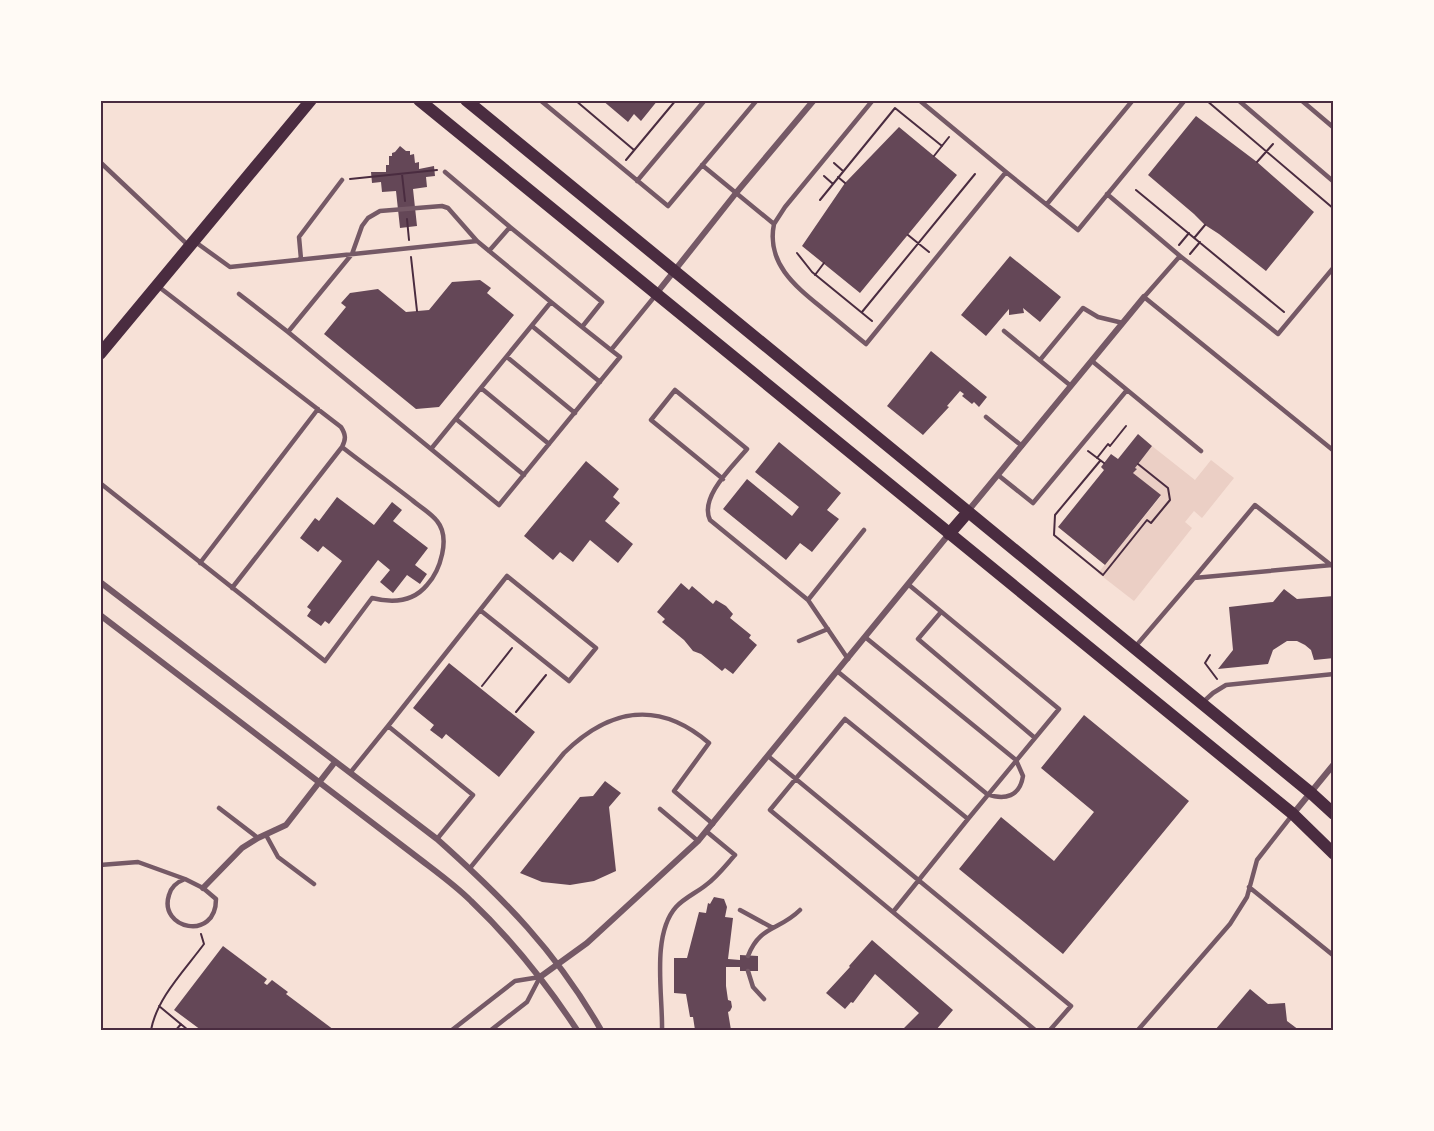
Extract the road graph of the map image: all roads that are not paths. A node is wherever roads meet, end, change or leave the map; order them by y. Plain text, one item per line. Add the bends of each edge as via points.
1 (311, 100) edge
2 (419, 100) edge
3 (466, 100) edge
4 (540, 100) edge
5 (705, 100) edge
6 (757, 100) edge
7 (814, 100) edge
8 (873, 100) edge
9 (919, 100) edge
10 (1133, 100) edge
11 (1185, 100) edge
12 (1238, 100) edge
13 (1301, 100) edge
14 (1334, 128) edge
15 (100, 162) edge
16 (702, 165) junction
17 (445, 172) road end
18 (1006, 172) junction
19 (342, 180) road end
20 (637, 181) junction
21 (1334, 182) edge
22 (736, 193) junction
23 (1107, 194) junction
24 (1047, 204) junction
25 (774, 224) junction
26 (510, 227) junction
27 (477, 241) junction
28 (192, 244) junction
29 (489, 251) junction
30 (352, 254) junction
31 (1180, 256) junction
32 (301, 259) junction
33 (1334, 267) edge
34 (674, 270) junction
35 (157, 286) junction
36 (239, 294) dead end
37 (656, 295) junction
38 (1144, 297) junction
39 (551, 302) junction
40 (1123, 322) junction
41 (532, 326) junction
42 (582, 327) junction
43 (1004, 331) dead end
44 (288, 332) junction
45 (611, 350) junction
46 (100, 354) edge
47 (507, 357) junction
48 (1040, 360) junction
49 (1092, 361) junction
50 (600, 382) junction
51 (1071, 386) junction
52 (481, 388) junction
53 (1127, 390) junction
54 (318, 409) junction
55 (575, 413) junction
56 (986, 417) dead end
57 (456, 418) junction
58 (549, 444) junction
59 (1022, 446) junction
60 (342, 447) junction
61 (431, 449) junction
62 (1201, 451) dead end
63 (1334, 451) edge
64 (524, 475) junction
65 (998, 475) junction
66 (723, 479) junction
67 (100, 483) edge
68 (968, 512) junction
69 (864, 530) dead end
70 (949, 534) junction
71 (200, 563) junction
72 (1333, 566) edge
73 (1194, 578) junction
74 (100, 582) edge
75 (909, 585) junction
76 (232, 588) junction
77 (808, 600) junction
78 (480, 610) junction
79 (941, 612) junction
80 (100, 615) edge
81 (828, 629) junction
82 (865, 636) junction
83 (799, 641) dead end
84 (1134, 648) junction
85 (848, 659) junction
86 (837, 671) junction
87 (1334, 674) edge
88 (1201, 703) junction
89 (388, 726) junction
90 (1035, 738) junction
91 (768, 756) junction
92 (1016, 760) junction
93 (335, 762) junction
94 (1334, 764) edge
95 (350, 773) junction
96 (795, 779) junction
97 (320, 782) junction
98 (1311, 793) junction
99 (987, 794) junction
100 (219, 808) dead end
101 (660, 809) dead end
102 (1293, 814) junction
103 (1334, 814) edge
104 (968, 819) junction
105 (712, 824) junction
106 (706, 831) junction
107 (266, 835) junction
108 (258, 838) junction
109 (437, 839) junction
110 (698, 841) junction
111 (1334, 854) edge
112 (100, 864) edge
113 (470, 868) junction
114 (185, 879) junction
115 (919, 881) junction
116 (314, 884) dead end
117 (1249, 887) junction
118 (203, 888) junction
119 (740, 910) dead end
120 (800, 910) dead end
121 (893, 912) junction
122 (773, 928) junction
123 (748, 956) dead end
124 (1334, 957) edge
125 (558, 964) junction
126 (748, 971) dead end
127 (540, 977) junction
128 (764, 999) dead end
129 (452, 1030) edge
130 (492, 1030) edge
131 (577, 1030) edge
132 (601, 1030) edge
133 (662, 1030) edge
134 (1035, 1030) edge
135 (1050, 1030) edge
136 (1138, 1030) edge

1 - 28 main road
2 - 37 main road
3 - 34 main road
4 - 20 lane
5 - 20 lane
6 - 16 lane
7 - 22 street
8 - 25 lane
9 - 18 lane
10 - 24 lane
11 - 23 lane
12 - 21 lane
13 - 14 lane
15 - 28 lane
16 - 20 lane via 668,206
16 - 22 lane
17 - 26 lane
18 - 24 lane
18 - 25 lane via 866,344 784,273 772,240
19 - 32 lane via 299,237
22 - 25 lane
22 - 34 street
23 - 24 lane via 1078,230
23 - 31 lane
26 - 29 lane
26 - 42 lane via 602,303
27 - 29 lane
27 - 30 lane
27 - 30 lane via 453,212 442,206 380,211 362,226
28 - 32 lane via 230,267
28 - 35 main road
29 - 39 lane
30 - 32 lane
30 - 44 lane
31 - 33 lane via 1278,334
31 - 38 lane
34 - 37 street
34 - 68 main road
35 - 46 main road
35 - 54 lane
36 - 44 lane
37 - 45 lane
37 - 70 main road
38 - 40 street
38 - 63 lane
39 - 41 lane
39 - 42 lane
40 - 48 lane via 1098,317 1083,308
40 - 49 street
41 - 47 lane
41 - 50 lane
42 - 45 lane
43 - 48 lane
44 - 61 lane
45 - 50 lane via 620,357
47 - 52 lane
47 - 55 lane
48 - 51 lane
49 - 51 street
49 - 53 lane
50 - 55 lane
51 - 59 street
52 - 57 lane
52 - 58 lane
53 - 62 lane
53 - 65 lane via 1033,503
54 - 60 lane via 341,427 345,434
54 - 71 lane
55 - 58 lane
56 - 59 lane
57 - 61 lane
57 - 64 lane
58 - 64 lane
59 - 65 street
60 - 76 lane
60 - 76 lane via 437,520 443,548 434,576 422,591 406,599 372,598 325,661
61 - 64 lane via 499,505
65 - 68 street
66 - 66 lane via 747,449 675,390 651,420
66 - 77 lane via 706,506 710,520
67 - 71 lane
68 - 70 main road
68 - 84 main road
69 - 77 lane
70 - 75 street
70 - 102 main road
71 - 76 lane
72 - 73 lane
72 - 73 lane via 1255,505
73 - 84 lane
74 - 93 street
75 - 79 lane
75 - 82 street
77 - 81 lane
78 - 78 lane via 507,576 596,648 568,681
78 - 89 lane
79 - 90 lane via 918,639
79 - 90 lane via 1059,709
80 - 97 street
81 - 83 lane
81 - 85 lane
82 - 85 street
82 - 92 lane
84 - 88 main road
85 - 86 street
86 - 91 street
86 - 99 lane
87 - 88 lane via 1234,683 1223,686
88 - 98 main road
89 - 95 lane
89 - 109 lane via 473,795
90 - 92 lane
91 - 96 lane
91 - 105 street
92 - 99 lane
92 - 99 lane via 1023,776 1015,793 1003,798
93 - 95 street
93 - 97 street
94 - 98 street
95 - 109 street
96 - 104 lane via 845,719
96 - 115 lane
96 - 121 lane via 770,810
97 - 107 street via 286,825
97 - 127 street via 470,900
98 - 102 street
98 - 103 main road
99 - 104 lane
100 - 108 lane
101 - 110 lane
102 - 111 main road
102 - 117 lane via 1260,854
104 - 115 lane
105 - 106 street
105 - 113 lane via 674,791 710,743 693,729 664,717 620,717 579,738 564,753
106 - 110 street
106 - 133 lane via 735,855 708,884 671,914 660,967
107 - 108 street
107 - 116 lane via 278,857
108 - 118 street via 228,860
109 - 113 street
110 - 125 street via 587,943
112 - 114 lane via 138,862
113 - 125 street via 534,933
114 - 118 lane
114 - 118 lane via 170,891 168,900 169,911 182,925 199,926 210,919 216,899
115 - 121 lane
115 - 135 lane via 1071,1006
117 - 124 lane
117 - 136 lane via 1230,924
119 - 122 lane
120 - 122 lane
121 - 134 lane
122 - 123 lane via 755,940
125 - 127 street
125 - 132 street
126 - 128 lane via 753,987
127 - 129 lane via 515,981
127 - 130 lane via 527,1002
127 - 131 street

